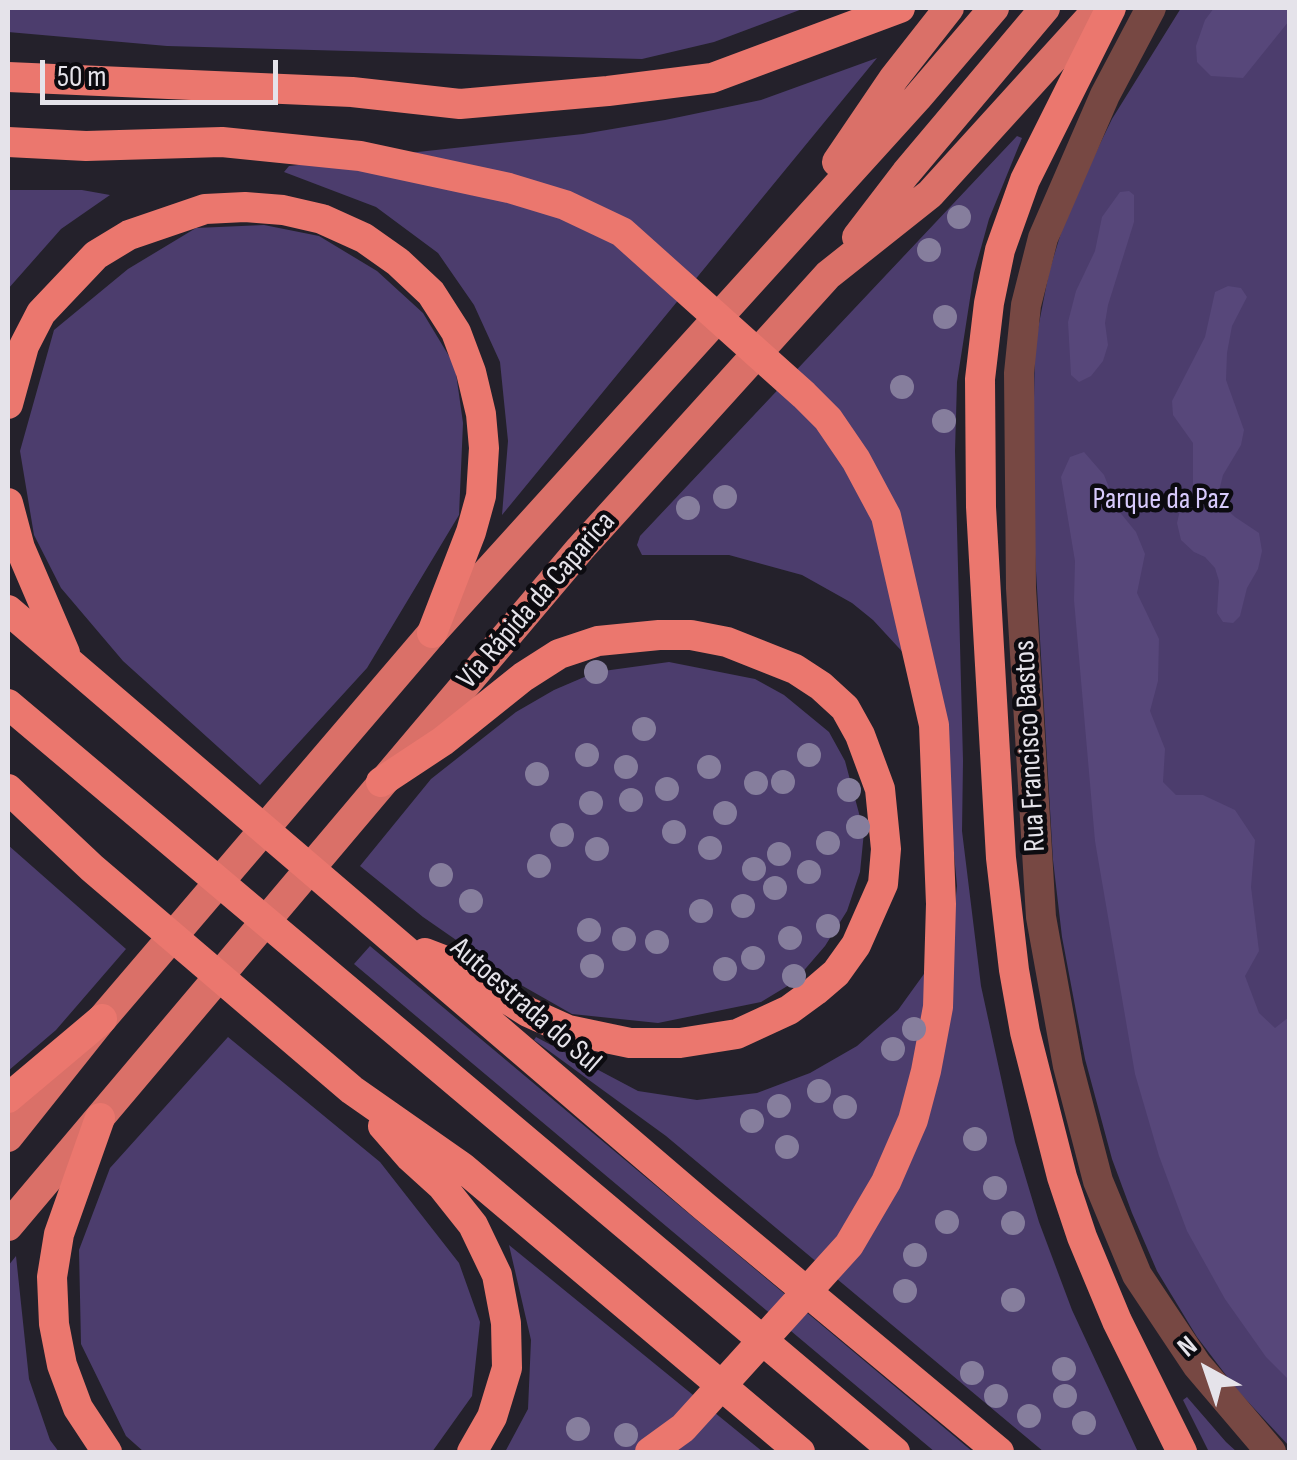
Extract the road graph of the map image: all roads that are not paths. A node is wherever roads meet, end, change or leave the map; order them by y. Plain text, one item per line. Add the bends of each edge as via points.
1 (869, 8) edge
2 (900, 8) edge
3 (949, 8) edge
4 (994, 8) edge
5 (1045, 8) edge
6 (1099, 8) edge
7 (1111, 8) edge
8 (1151, 8) edge
9 (840, 32) junction
10 (8, 77) edge
11 (8, 142) edge
12 (783, 243) junction
13 (828, 275) junction
14 (8, 404) edge
15 (8, 502) edge
16 (8, 610) edge
17 (432, 632) junction
18 (68, 660) junction
19 (8, 704) edge
20 (381, 782) junction
21 (8, 789) edge
22 (8, 800) edge
23 (38, 817) junction
24 (388, 936) junction
25 (102, 1019) junction
26 (352, 1090) junction
27 (8, 1098) edge
28 (100, 1118) junction
29 (8, 1137) edge
30 (8, 1226) edge
31 (107, 1452) edge
32 (472, 1452) edge
33 (650, 1452) edge
34 (800, 1452) edge
35 (895, 1452) edge
36 (999, 1452) edge
37 (1182, 1452) edge
38 (1270, 1452) edge

1 - 9 highway
2 - 9 highway
3 - 12 highway
4 - 12 highway, Via Rápida da Caparica
5 - 13 highway
6 - 13 highway, Via Rápida da Caparica via 930,194
7 - 37 highway via 1037,154 1000,250 980,379 980,507 1002,876 1025,1032 1082,1237
8 - 38 street, Rua Francisco Bastos via 1042,238 1026,305 1018,373 1022,588 1041,917 1093,1162 1137,1275 1198,1365
9 - 10 highway via 712,78 460,104 352,92
11 - 33 highway via 222,142 360,156 565,204 622,232 804,395 847,446 886,516 934,725 941,904 938,1007 926,1071 886,1182 849,1246 683,1428
12 - 17 highway, Via Rápida da Caparica
13 - 20 highway, Via Rápida da Caparica
14 - 17 highway via 41,313 96,254 129,235 205,209 245,206 322,219 364,238 430,293 456,332 481,414 481,496
15 - 18 highway via 20,548
16 - 18 highway, Autoestrada do Sul
17 - 25 highway, Via Rápida da Caparica
18 - 24 highway, Autoestrada do Sul
19 - 35 highway
20 - 24 highway via 559,654 598,642 692,635 795,669 845,708 873,765 885,817 883,884 856,945 836,973 802,1001 737,1034 630,1043 568,1030
20 - 28 highway, Via Rápida da Caparica
21 - 23 highway
22 - 23 highway
23 - 26 highway
24 - 36 highway, Autoestrada do Sul
25 - 27 highway
25 - 29 highway, Via Rápida da Caparica
26 - 32 highway via 473,1225 497,1275 507,1368
26 - 34 highway via 462,1167
28 - 30 highway, Via Rápida da Caparica
28 - 31 highway via 59,1234 52,1278 62,1365 78,1408

